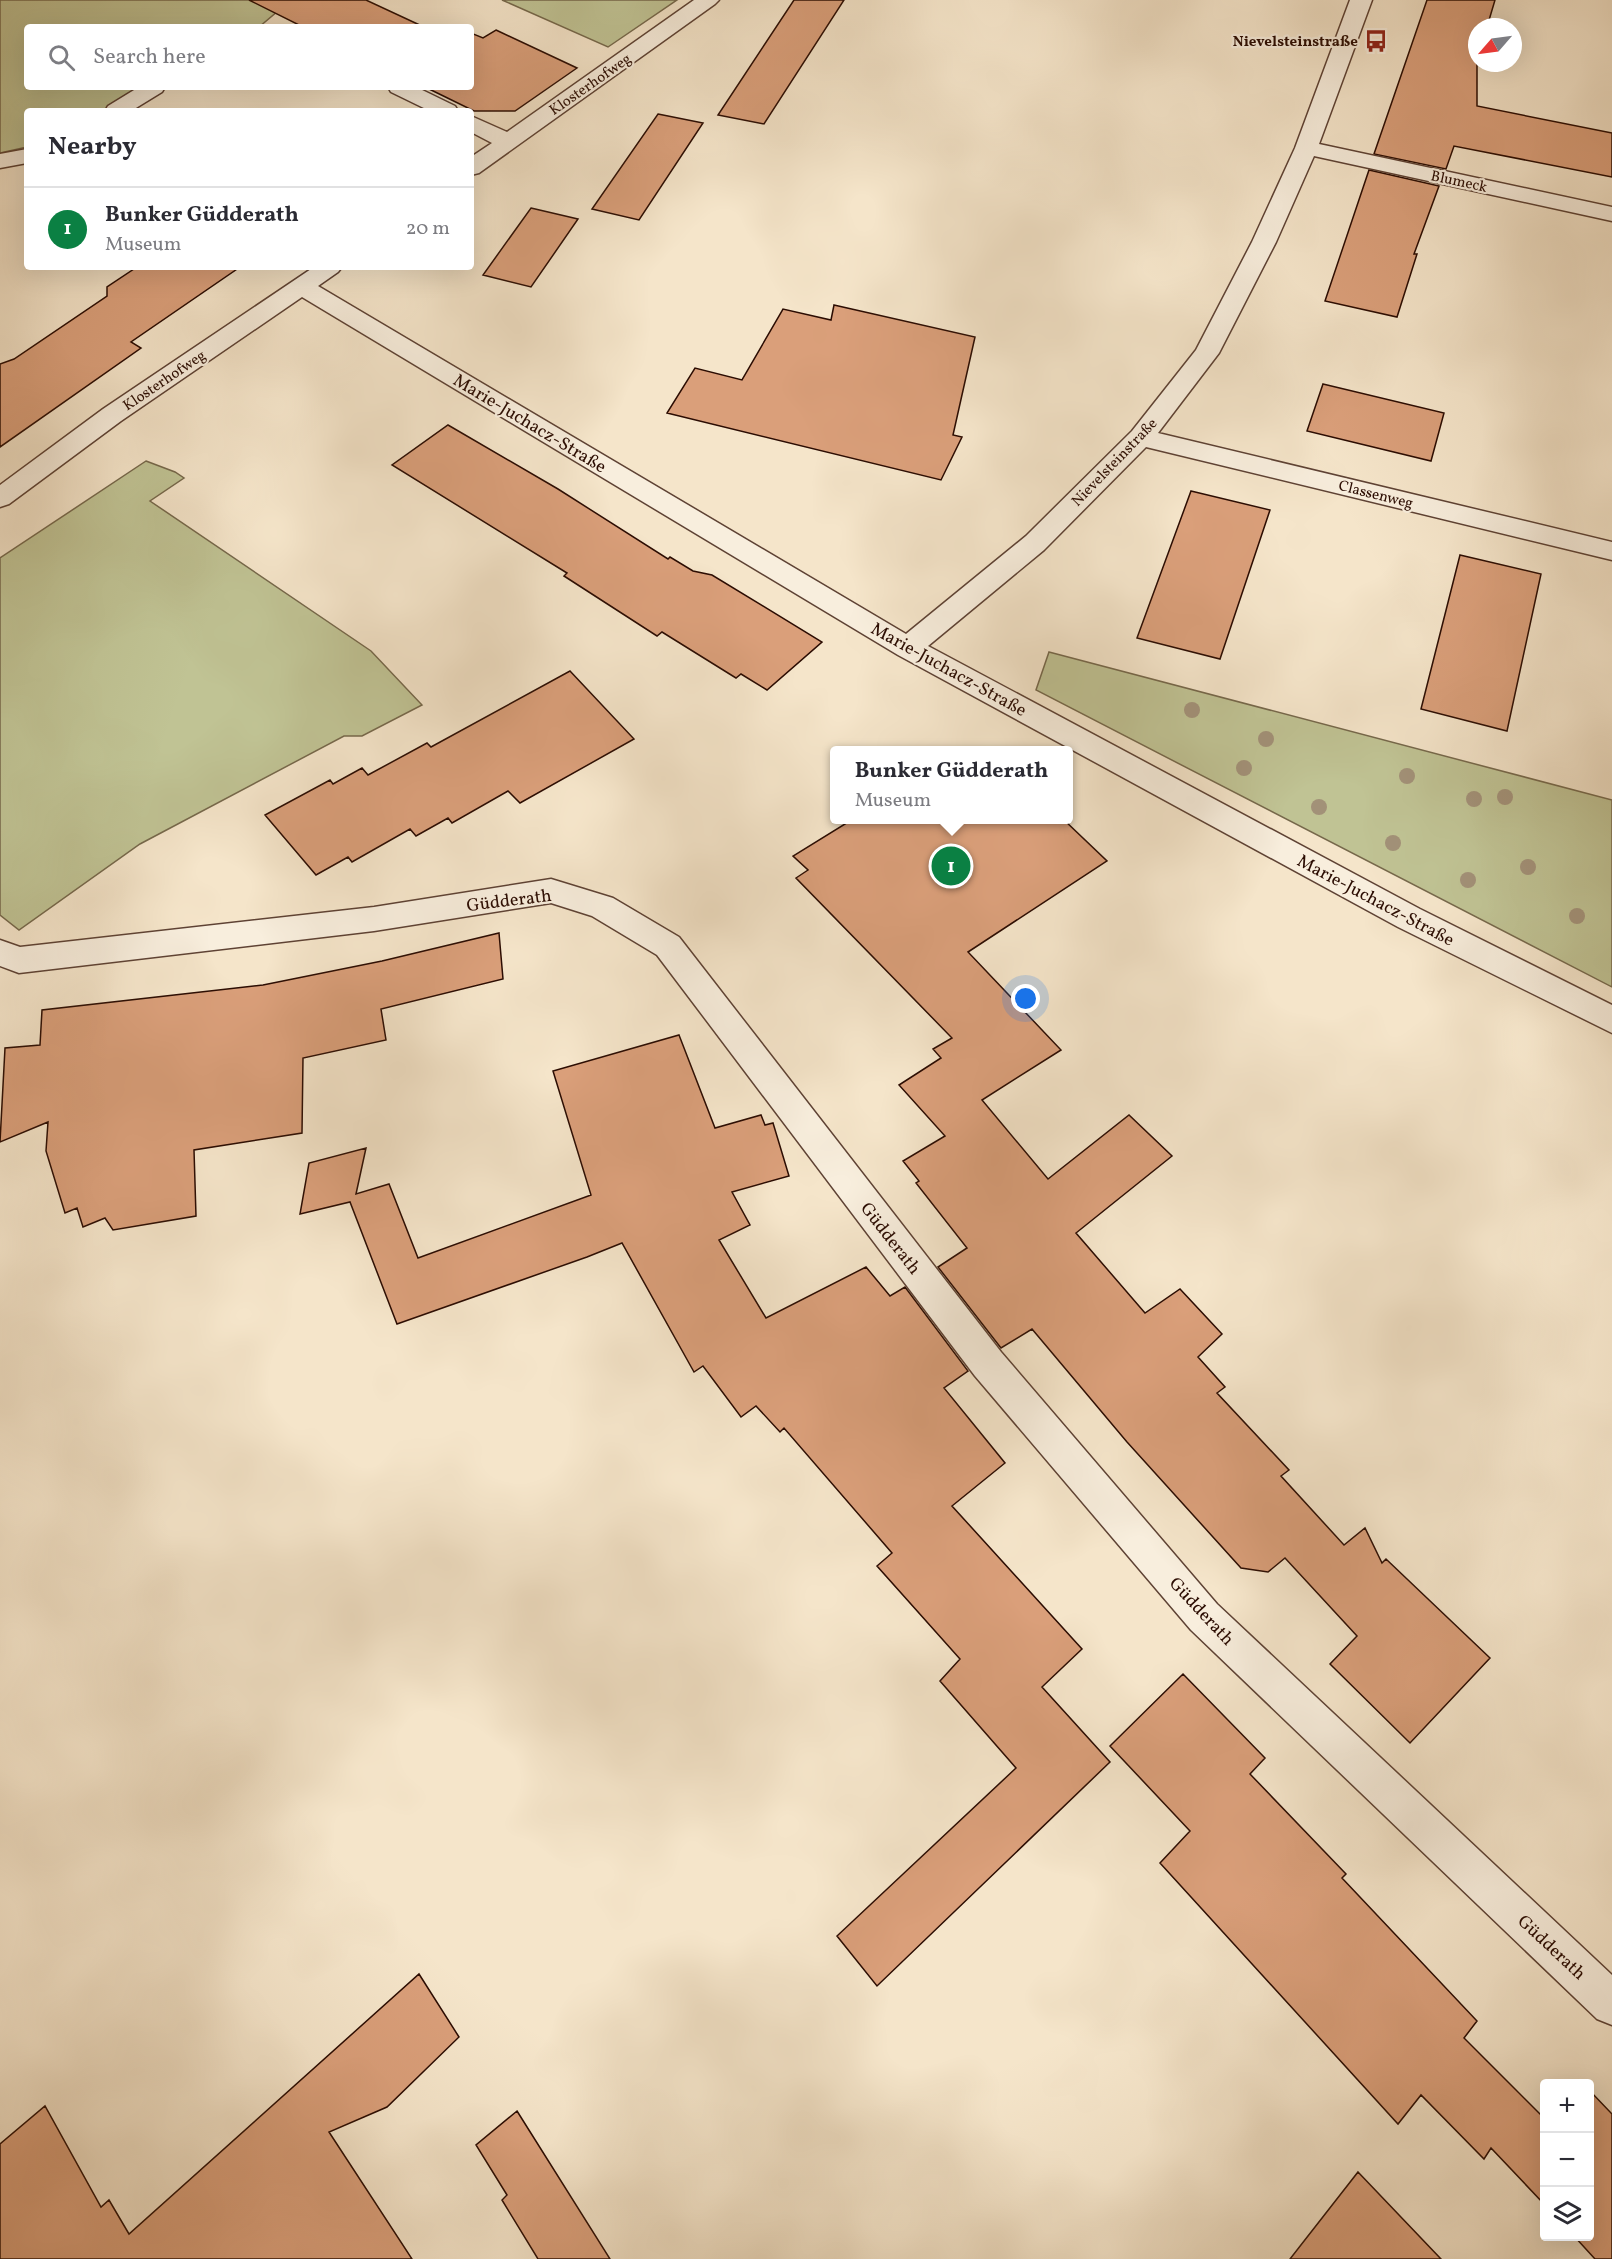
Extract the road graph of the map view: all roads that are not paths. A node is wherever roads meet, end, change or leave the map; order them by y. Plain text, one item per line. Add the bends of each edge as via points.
1 (708, 0) edge
2 (1361, 0) edge
3 (149, 90) edge
4 (405, 90) edge
5 (121, 108) edge
6 (441, 108) edge
7 (474, 125) edge
8 (508, 142) junction
9 (1306, 148) junction
10 (24, 157) edge
11 (0, 162) edge
12 (474, 166) edge
13 (1612, 214) edge
14 (326, 270) edge
15 (302, 287) junction
16 (1141, 437) junction
17 (0, 498) edge
18 (1612, 551) edge
19 (908, 648) junction
20 (0, 953) edge
21 (1612, 1020) edge
22 (1612, 2004) edge

1 - 8 street, Klosterhofweg
2 - 9 street, Nievelsteinstraße
3 - 5 street
4 - 6 street
7 - 8 street
8 - 12 street, Klosterhofweg
9 - 13 street, Blumeck
9 - 16 street, Nievelsteinstraße via 1264,242 1207,353
10 - 11 street
14 - 15 street, Klosterhofweg
15 - 17 street, Klosterhofweg via 112,415
15 - 19 street, Marie-Juchacz-Straße
16 - 18 street, Classenweg
16 - 19 street, Nievelsteinstraße via 1035,543
19 - 21 street, Marie-Juchacz-Straße via 1408,918
20 - 22 street, Güdderath via 19,960 374,919 551,891 602,907 668,946 988,1364 1204,1617

